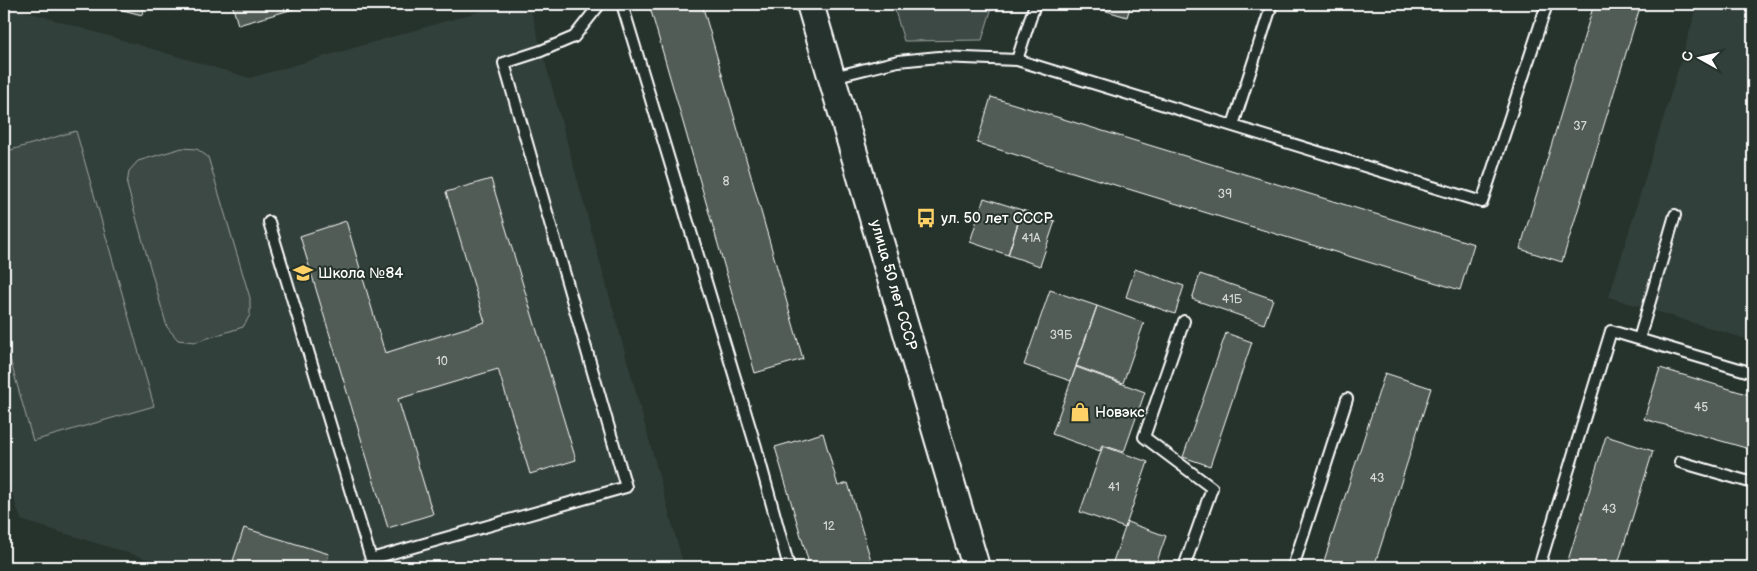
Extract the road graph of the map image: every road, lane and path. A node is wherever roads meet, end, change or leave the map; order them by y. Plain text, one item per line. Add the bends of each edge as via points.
1 (600, 4) edge
2 (622, 4) edge
3 (810, 4) edge
4 (1035, 4) edge
5 (1272, 4) edge
6 (1547, 4) edge
7 (1017, 60) junction
8 (833, 77) junction
9 (1233, 125) junction
10 (1675, 215) dead end
11 (269, 222) dead end
12 (1184, 321) dead end
13 (1639, 339) junction
14 (1753, 373) edge
15 (1347, 399) dead end
16 (1680, 462) dead end
17 (1753, 483) edge
18 (790, 567) edge
19 (976, 567) edge
20 (1184, 567) edge
21 (1293, 567) edge
22 (1540, 567) edge

1 - 11 lane via 574,36 504,63 626,487 371,559
2 - 18 lane
3 - 8 street, улица 50 лет СССР
4 - 7 lane
5 - 9 lane
6 - 9 lane via 1482,202
7 - 8 lane via 939,57 906,60
7 - 9 lane
8 - 19 street, улица 50 лет СССР
10 - 13 lane
12 - 20 lane via 1144,437 1212,488
13 - 14 lane
13 - 22 lane via 1611,331
15 - 21 lane
16 - 17 lane

